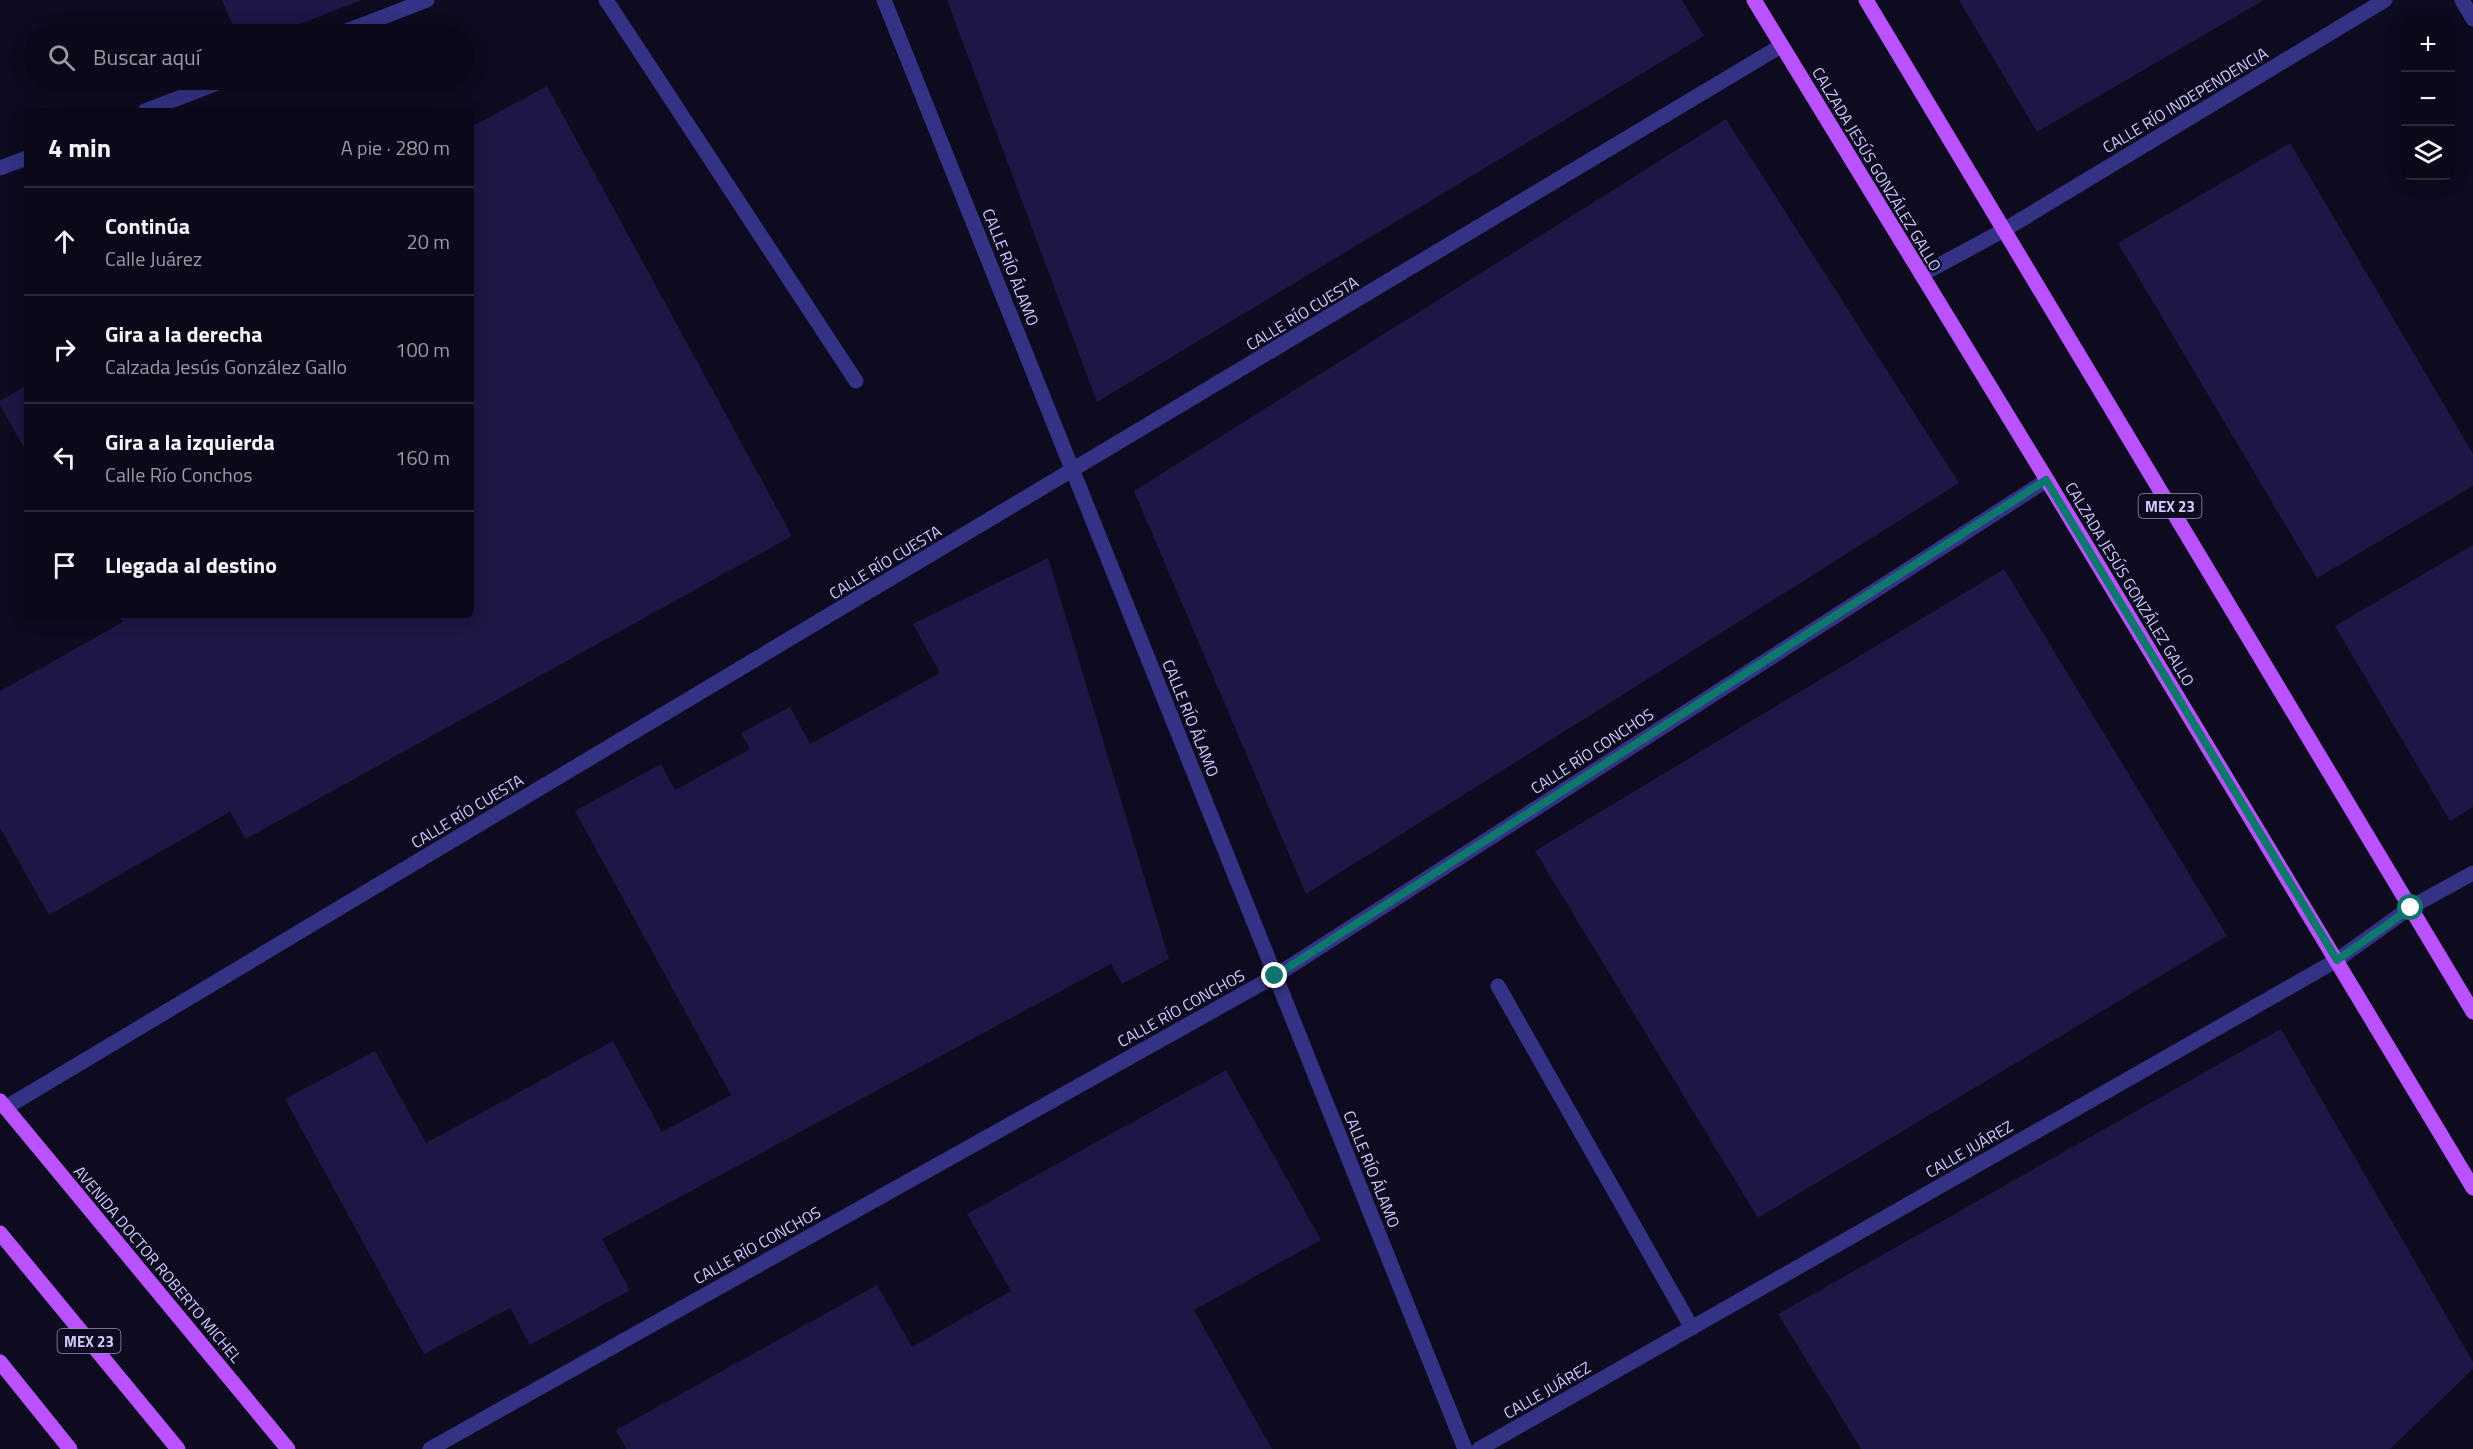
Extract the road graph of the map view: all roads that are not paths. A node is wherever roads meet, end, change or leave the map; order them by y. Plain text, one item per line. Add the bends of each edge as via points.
1 (427, 0) edge
2 (606, 0) edge
3 (884, 0) edge
4 (1754, 0) edge
5 (1866, 0) edge
6 (2385, 0) edge
7 (2462, 0) edge
8 (2473, 20) edge
9 (365, 24) edge
10 (1781, 46) junction
11 (199, 90) edge
12 (153, 108) edge
13 (24, 159) edge
14 (0, 168) edge
15 (2004, 230) junction
16 (1921, 275) junction
17 (856, 381) dead end
18 (1073, 471) junction
19 (2046, 480) junction
20 (2473, 873) edge
21 (2411, 908) junction
22 (2337, 960) junction
23 (1275, 976) junction
24 (1498, 986) dead end
25 (2473, 1012) edge
26 (3, 1104) edge
27 (2473, 1188) edge
28 (0, 1233) edge
29 (1692, 1328) junction
30 (0, 1362) edge
31 (70, 1449) edge
32 (178, 1449) edge
33 (288, 1449) edge
34 (430, 1449) edge
35 (1466, 1449) edge
36 (1479, 1449) edge

1 - 9 street
2 - 17 street
3 - 18 street, CALLE RÍO ÁLAMO
4 - 10 main road, CALZADA JESÚS GONZÁLEZ GALLO
5 - 15 main road, MEX 23
6 - 15 street, CALLE RÍO INDEPENDENCIA
7 - 8 street
10 - 16 main road, CALZADA JESÚS GONZÁLEZ GALLO
10 - 18 street, CALLE RÍO CUESTA
11 - 12 street
13 - 14 street
15 - 16 street, CALLE RÍO INDEPENDENCIA
15 - 21 main road, MEX 23
16 - 19 main road, CALZADA JESÚS GONZÁLEZ GALLO
18 - 23 street, CALLE RÍO ÁLAMO
18 - 26 street, CALLE RÍO CUESTA
19 - 22 main road, CALZADA JESÚS GONZÁLEZ GALLO
19 - 23 street, CALLE RÍO CONCHOS
20 - 21 street, CALLE JUÁREZ
21 - 22 street, CALLE JUÁREZ
21 - 25 main road, MEX 23
22 - 27 main road, CALZADA JESÚS GONZÁLEZ GALLO
22 - 29 street, CALLE JUÁREZ
23 - 34 street, CALLE RÍO CONCHOS
23 - 35 street, CALLE RÍO ÁLAMO
24 - 29 street
26 - 33 main road, AVENIDA DOCTOR ROBERTO MICHEL
28 - 32 main road, MEX 23
29 - 36 street, CALLE JUÁREZ
30 - 31 main road

